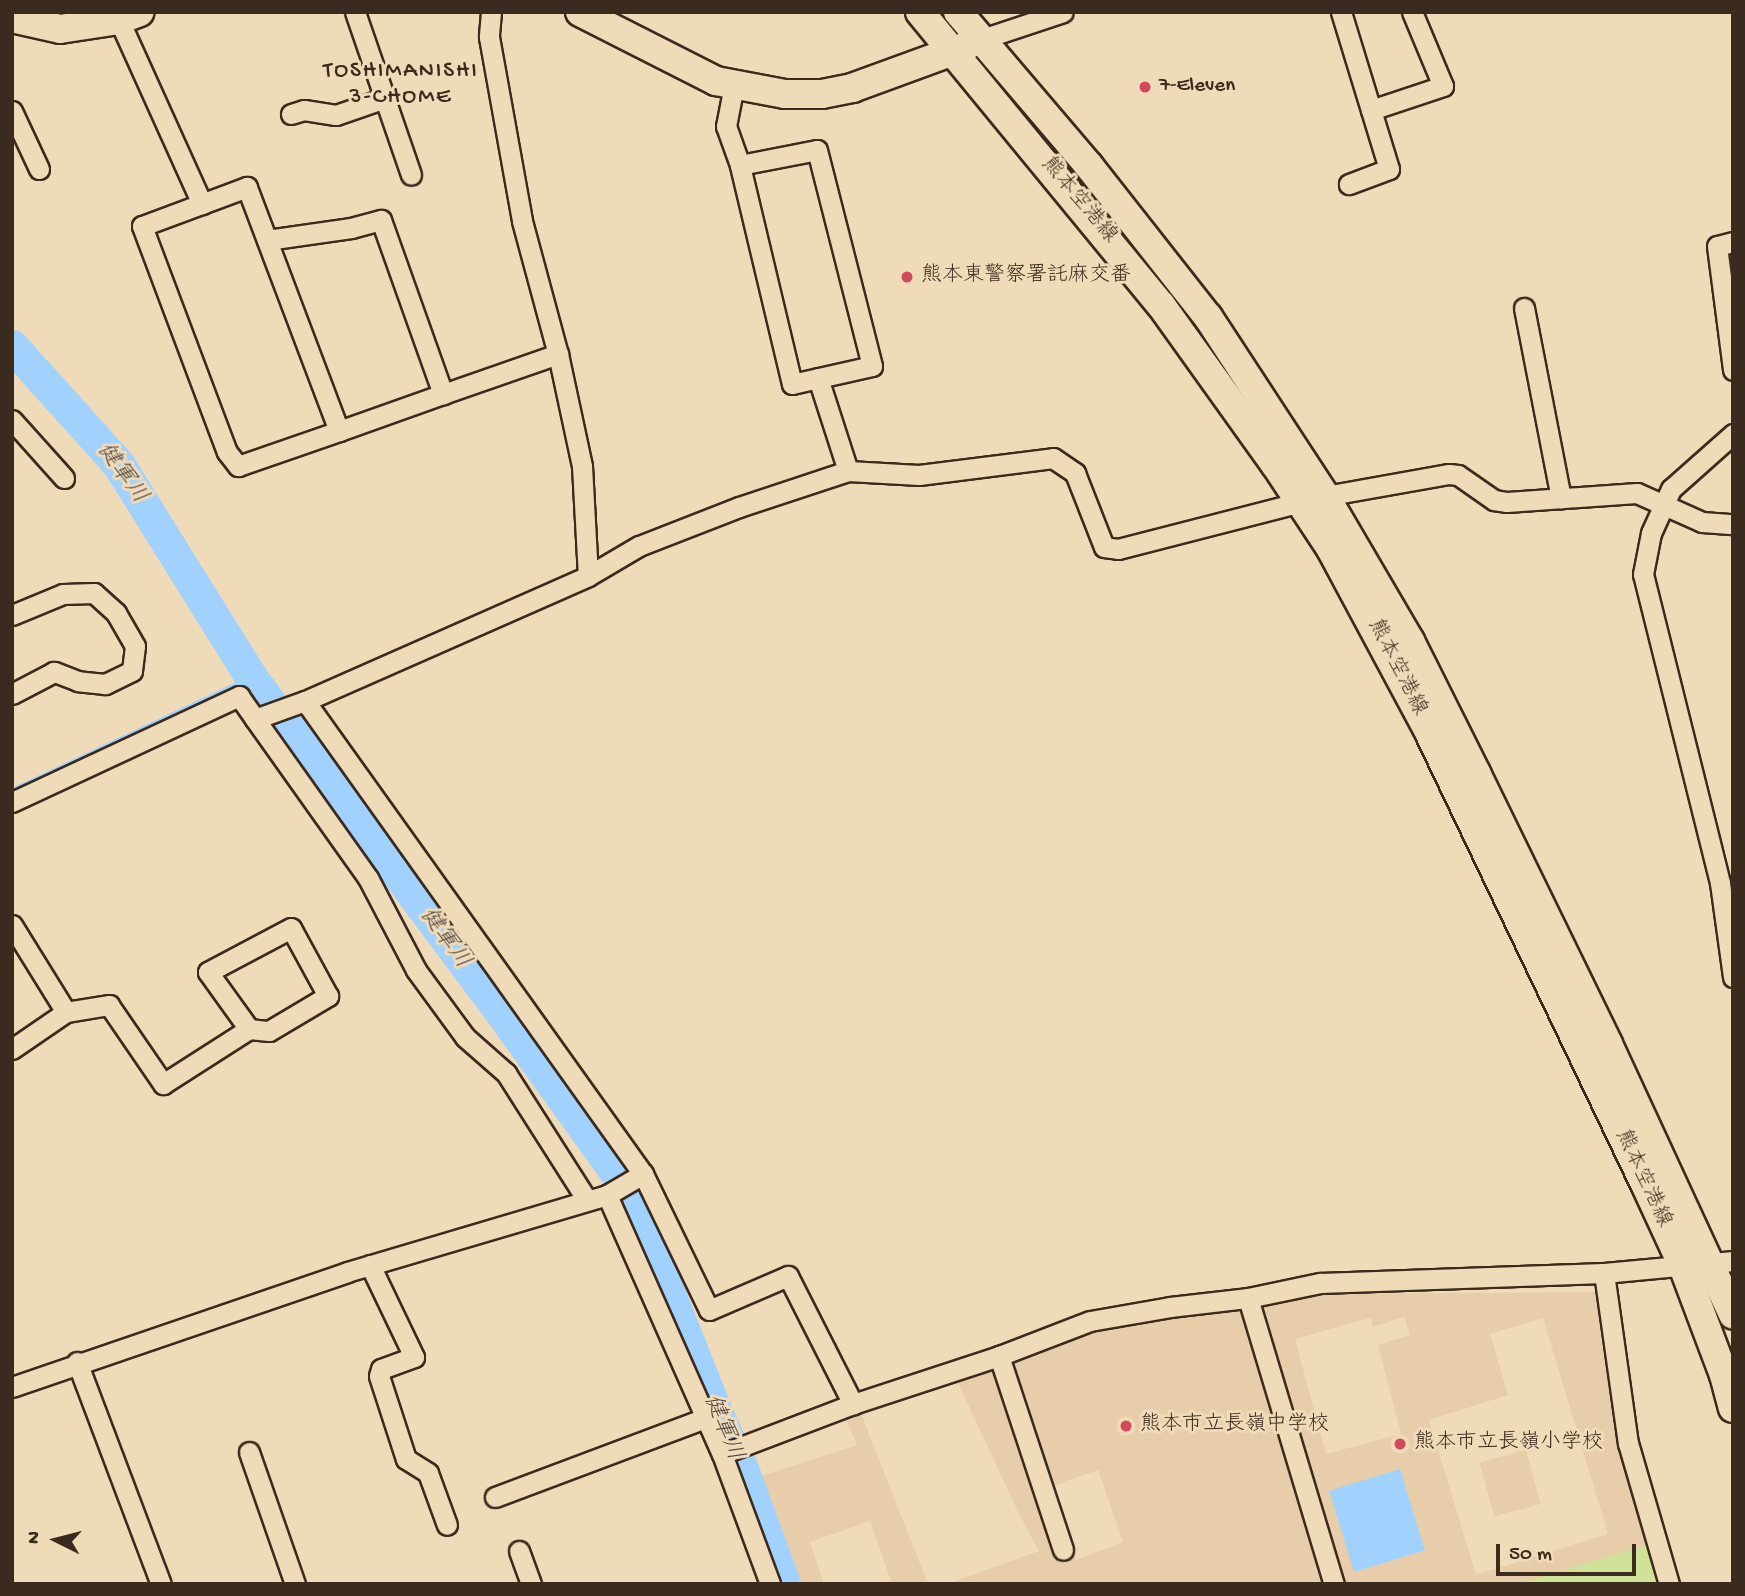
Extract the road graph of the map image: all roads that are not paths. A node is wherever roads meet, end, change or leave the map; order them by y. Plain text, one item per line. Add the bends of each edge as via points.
1 (355, 12) edge
2 (491, 12) edge
3 (919, 12) edge
4 (958, 12) edge
5 (1063, 12) edge
6 (1341, 12) edge
7 (1412, 12) edge
8 (591, 14) edge
9 (130, 16) edge
10 (12, 18) edge
11 (982, 39) junction
12 (952, 52) junction
13 (734, 85) junction
14 (385, 98) junction
15 (1371, 110) junction
16 (12, 111) edge
17 (291, 114) dead end
18 (740, 165) junction
19 (39, 169) dead end
20 (411, 175) dead end
21 (1349, 184) dead end
22 (202, 204) junction
23 (267, 240) junction
24 (1733, 242) edge
25 (1524, 308) dead end
26 (558, 354) junction
27 (1733, 370) edge
28 (818, 378) junction
29 (443, 394) junction
30 (12, 420) edge
31 (339, 431) junction
32 (1733, 433) edge
33 (848, 471) junction
34 (64, 478) dead end
35 (1561, 498) junction
36 (1312, 499) junction
37 (1663, 503) junction
38 (1733, 524) edge
39 (588, 576) junction
40 (12, 615) edge
41 (12, 694) edge
42 (305, 701) junction
43 (255, 719) junction
44 (12, 802) edge
45 (12, 925) edge
46 (1733, 977) edge
47 (66, 1012) junction
48 (249, 1029) junction
49 (12, 1049) edge
50 (643, 1174) junction
51 (607, 1195) junction
52 (587, 1200) junction
53 (1722, 1262) edge
54 (370, 1265) junction
55 (1682, 1266) junction
56 (1605, 1273) junction
57 (1248, 1298) junction
58 (1733, 1314) edge
59 (999, 1356) junction
60 (77, 1362) junction
61 (12, 1387) edge
62 (853, 1404) junction
63 (1733, 1408) edge
64 (705, 1418) junction
65 (249, 1452) dead end
66 (722, 1454) junction
67 (495, 1497) dead end
68 (447, 1524) dead end
69 (1063, 1549) dead end
70 (519, 1550) dead end
71 (161, 1584) edge
72 (295, 1584) edge
73 (531, 1584) edge
74 (770, 1584) edge
75 (1334, 1584) edge
76 (1669, 1584) edge

1 - 14 street
2 - 26 street via 489,37 522,221
3 - 12 main road, 熊本空港線
4 - 11 main road, 熊本空港線
5 - 11 street
6 - 15 street
7 - 15 street via 1443,86
8 - 13 main road via 686,67
9 - 10 main road via 60,29
9 - 22 street
11 - 12 main road
11 - 36 main road, 熊本空港線 via 1208,317
12 - 13 main road via 852,88 822,94 785,94
12 - 36 main road, 熊本空港線 via 1118,248
13 - 18 street via 726,126
14 - 17 street via 336,115 304,110
14 - 20 street
15 - 21 street via 1389,169
16 - 19 street
18 - 28 street via 792,384
18 - 28 street via 817,150 872,366
22 - 23 street via 247,187
22 - 31 street via 142,226 227,452 238,466
23 - 29 street via 381,220
23 - 31 street
24 - 27 street via 1717,246
25 - 35 street
26 - 29 street
26 - 39 street via 582,466
28 - 33 street
29 - 31 street
30 - 34 street
32 - 37 street via 1671,489
33 - 36 street via 919,475 1053,458 1076,473 1104,547 1118,549
33 - 39 street via 639,546
35 - 36 street via 1494,500 1458,475 1449,474
35 - 37 street via 1637,493
36 - 53 main road, 熊本空港線 via 1422,665 1608,1044
36 - 55 main road, 熊本空港線 via 1429,732
37 - 38 street via 1702,522
37 - 46 street via 1643,574 1720,883
39 - 42 street
40 - 41 street via 63,594 94,593 116,613 135,646 132,671 105,684 54,672
42 - 43 street
42 - 50 street
43 - 44 street via 239,696
43 - 52 street via 368,878 416,970 465,1037 506,1073
45 - 47 street
47 - 48 street via 109,1005 163,1084
47 - 49 street
48 - 48 street via 268,1031 328,996 290,928 208,972
50 - 51 street
50 - 62 street via 709,1310 788,1276
51 - 52 street
51 - 64 street
52 - 54 street
53 - 55 street
53 - 58 main road, 熊本空港線
54 - 60 street
54 - 68 street via 414,1357 381,1369 379,1376 406,1459 428,1473
55 - 56 street
55 - 63 main road, 熊本空港線
56 - 57 street via 1320,1283
56 - 76 street via 1628,1443
57 - 59 street via 1090,1321
57 - 75 street
59 - 62 street
59 - 69 street
60 - 61 street
60 - 71 street
62 - 66 street
64 - 66 street
64 - 67 street
65 - 72 street
66 - 74 street
70 - 73 street

